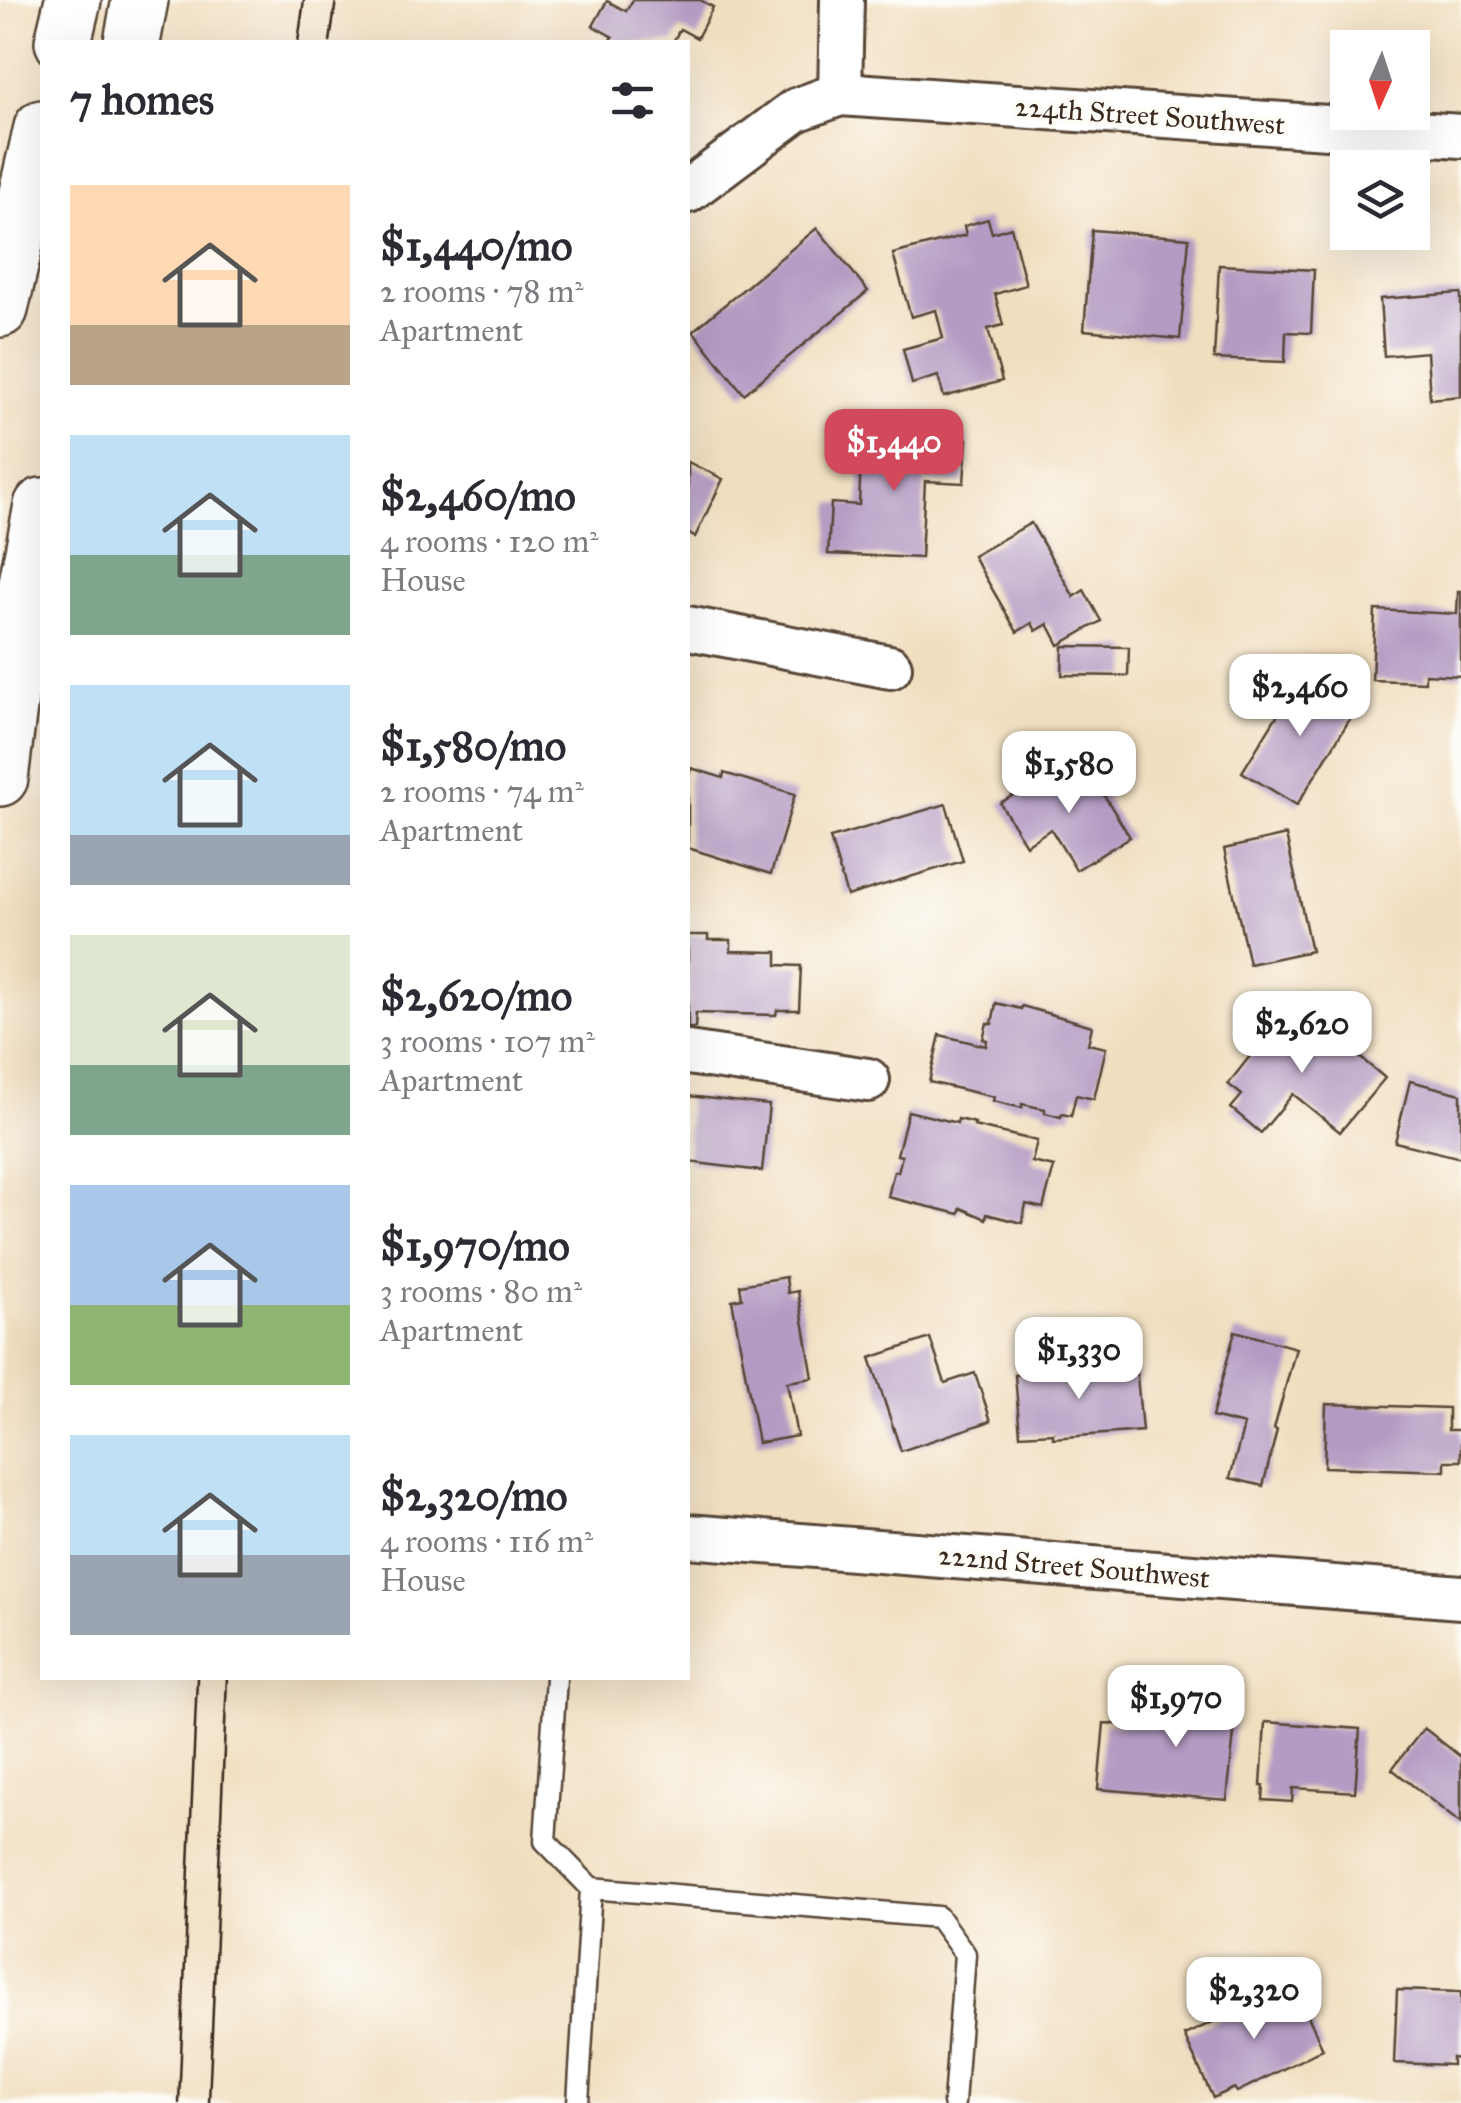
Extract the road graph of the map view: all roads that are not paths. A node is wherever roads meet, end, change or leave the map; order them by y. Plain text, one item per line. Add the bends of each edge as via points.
1 (72, 0) edge
2 (140, 0) edge
3 (842, 0) edge
4 (63, 40) edge
5 (132, 40) edge
6 (840, 94) junction
7 (1461, 136) edge
8 (40, 137) edge
9 (690, 190) edge
10 (0, 309) edge
11 (40, 516) edge
12 (690, 628) edge
13 (890, 667) dead end
14 (0, 778) edge
15 (690, 1053) edge
16 (868, 1080) dead end
17 (690, 1536) edge
18 (1461, 1597) edge
19 (556, 1680) edge
20 (591, 1888) junction
21 (578, 2103) edge
22 (954, 2103) edge

1 - 4 highway
2 - 5 highway
3 - 6 street
6 - 7 street, 224th Street Southwest
6 - 9 street via 796,110
8 - 10 highway
11 - 14 highway
12 - 13 street
15 - 16 street
17 - 18 street, 222nd Street Southwest
19 - 20 lane via 544,1840
20 - 21 lane
20 - 22 lane via 938,1917 966,1954

